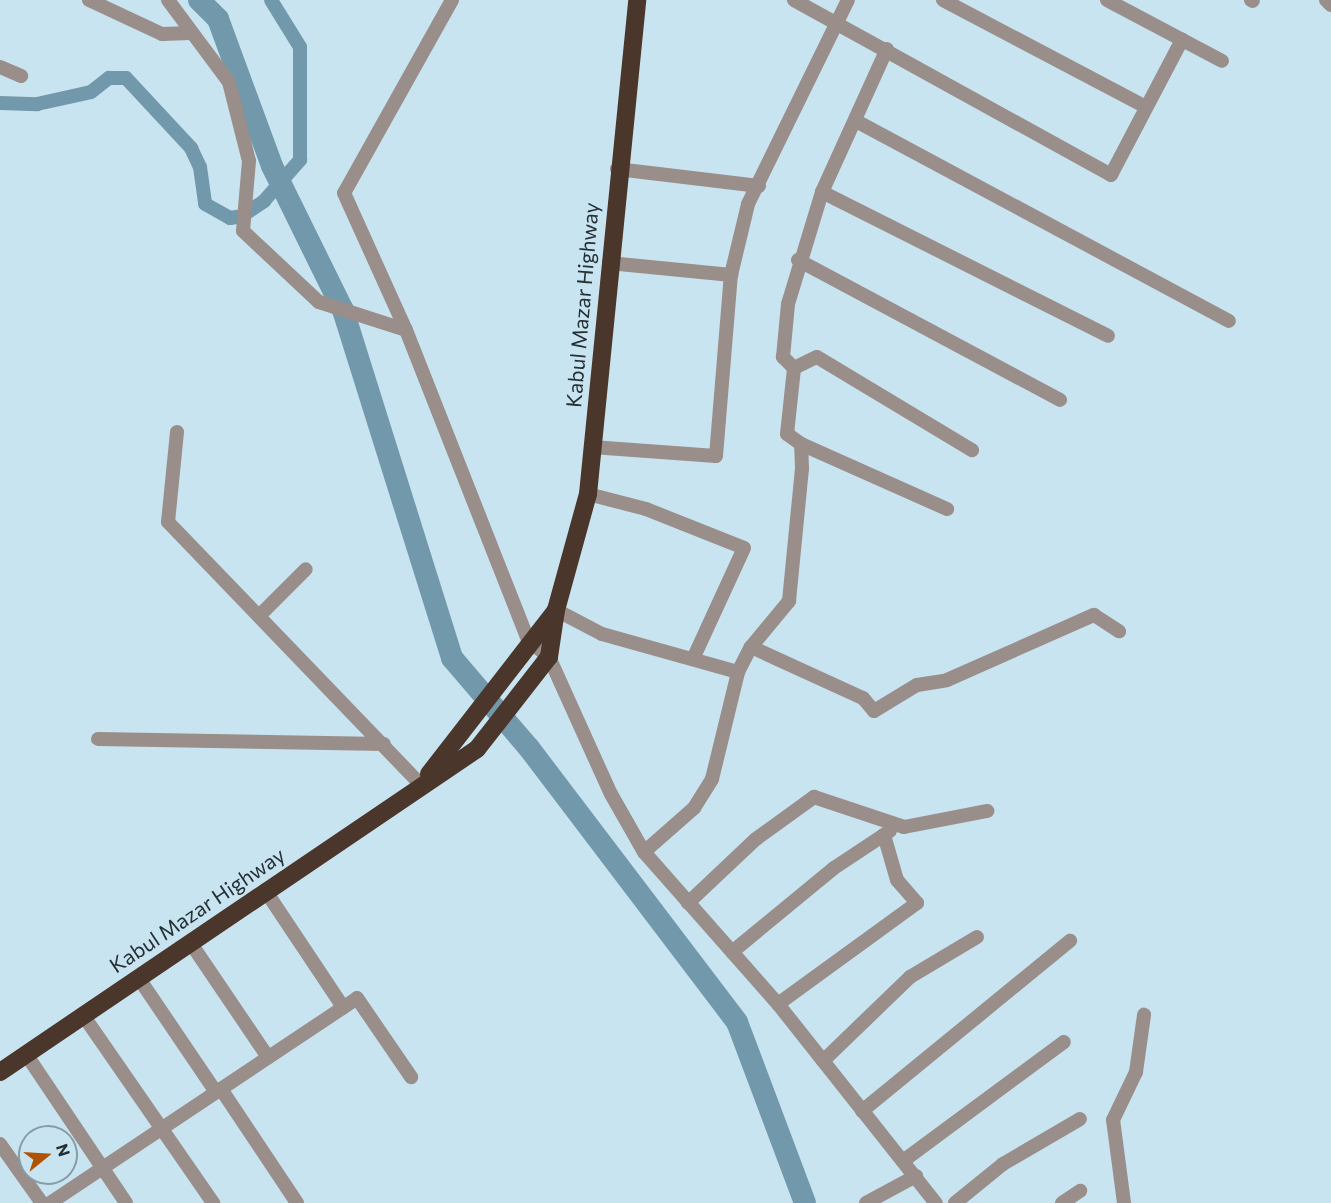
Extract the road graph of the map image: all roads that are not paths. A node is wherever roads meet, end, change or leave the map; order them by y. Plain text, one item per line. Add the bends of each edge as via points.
1 (89, 0) edge
2 (168, 0) edge
3 (452, 0) edge
4 (637, 0) edge
5 (794, 0) edge
6 (848, 0) edge
7 (943, 0) edge
8 (1107, 0) edge
9 (1326, 0) edge
10 (1331, 5) edge
11 (837, 21) junction
12 (190, 33) junction
13 (1182, 40) junction
14 (887, 49) junction
15 (1222, 61) dead end
16 (0, 67) edge
17 (21, 76) dead end
18 (1144, 106) junction
19 (856, 120) junction
20 (617, 169) junction
21 (759, 186) junction
22 (822, 192) junction
23 (798, 261) junction
24 (609, 263) junction
25 (731, 275) junction
26 (1229, 321) dead end
27 (406, 330) junction
28 (1108, 336) dead end
29 (794, 368) junction
30 (1060, 400) dead end
31 (177, 432) dead end
32 (801, 444) junction
33 (592, 447) junction
34 (972, 450) dead end
35 (588, 494) junction
36 (947, 509) dead end
37 (306, 569) dead end
38 (556, 610) junction
39 (259, 616) junction
40 (1119, 631) dead end
41 (528, 640) junction
42 (751, 647) junction
43 (549, 657) junction
44 (693, 659) junction
45 (738, 672) junction
46 (98, 739) dead end
47 (384, 744) junction
48 (421, 785) junction
49 (987, 811) dead end
50 (899, 825) junction
51 (884, 835) junction
52 (644, 852) junction
53 (265, 890) junction
54 (688, 903) junction
55 (976, 937) dead end
56 (1070, 941) dead end
57 (190, 942) junction
58 (732, 952) junction
59 (138, 977) junction
60 (778, 1004) junction
61 (343, 1007) junction
62 (1144, 1015) dead end
63 (83, 1016) junction
64 (1064, 1042) dead end
65 (26, 1054) junction
66 (268, 1057) junction
67 (823, 1062) junction
68 (0, 1072) edge
69 (411, 1077) dead end
70 (218, 1091) junction
71 (862, 1111) junction
72 (1080, 1119) dead end
73 (160, 1129) junction
74 (0, 1144) edge
75 (903, 1161) junction
76 (103, 1168) junction
77 (916, 1176) junction
78 (1080, 1191) dead end
79 (42, 1203) edge
80 (50, 1203) edge
81 (126, 1203) edge
82 (213, 1203) edge
83 (297, 1203) edge
84 (866, 1203) edge
85 (936, 1203) edge
86 (955, 1203) edge
87 (1062, 1203) edge
88 (1124, 1203) edge

1 - 12 street via 162,34
2 - 12 street
3 - 27 street via 344,193
4 - 20 highway, Kabul Mazar Highway
5 - 11 street
6 - 11 street
7 - 18 street
8 - 13 street
9 - 10 street
11 - 14 street
11 - 21 street
12 - 27 street via 229,82 249,161 243,231 319,302
13 - 15 street
13 - 18 street
14 - 18 street via 1108,174
14 - 19 street
16 - 17 street
19 - 22 street
19 - 26 street
20 - 21 street
20 - 24 highway, Kabul Mazar Highway
21 - 25 street via 748,204
22 - 23 street
22 - 28 street
23 - 29 street via 783,357
23 - 30 street
24 - 25 street
24 - 33 highway, Kabul Mazar Highway
25 - 33 street via 716,456
27 - 41 street
29 - 32 street via 787,434
29 - 34 street via 817,357
31 - 39 street via 168,522
32 - 36 street
32 - 42 street via 789,601
33 - 35 highway, Kabul Mazar Highway
35 - 38 highway, Kabul Mazar Highway
35 - 44 street via 646,509 744,548
37 - 39 street
38 - 41 highway, Kabul Mazar Highway
38 - 43 highway, Kabul Mazar Highway
38 - 44 street via 602,634
39 - 47 street
40 - 42 street via 1094,615 947,680 916,685 874,711 863,698
41 - 43 street
41 - 48 highway, Kabul Mazar Highway
42 - 45 street
43 - 48 highway, Kabul Mazar Highway via 477,749
43 - 52 street via 611,794
44 - 45 street
45 - 52 street via 712,779 694,808
46 - 47 street
47 - 48 street
48 - 53 highway, Kabul Mazar Highway
49 - 50 street
50 - 51 street
50 - 54 street via 814,797 756,839
51 - 58 street via 834,867
51 - 60 street via 897,880 917,903
52 - 54 street
53 - 57 highway, Kabul Mazar Highway
53 - 61 street
54 - 58 street
55 - 67 street via 910,977
56 - 71 street
57 - 59 highway, Kabul Mazar Highway
57 - 66 street
58 - 60 street
59 - 63 highway, Kabul Mazar Highway
59 - 70 street
60 - 67 street
61 - 66 street
61 - 69 street via 359,999
62 - 88 street via 1136,1072 1113,1120
63 - 65 highway, Kabul Mazar Highway
63 - 73 street
64 - 75 street
65 - 68 highway, Kabul Mazar Highway
65 - 76 street
66 - 70 street
67 - 71 street
70 - 73 street
70 - 83 street
71 - 75 street
72 - 86 street via 1004,1164
73 - 76 street
73 - 82 street
74 - 79 street
75 - 77 street
76 - 80 street
76 - 81 street
77 - 84 street
77 - 85 street
78 - 87 street

